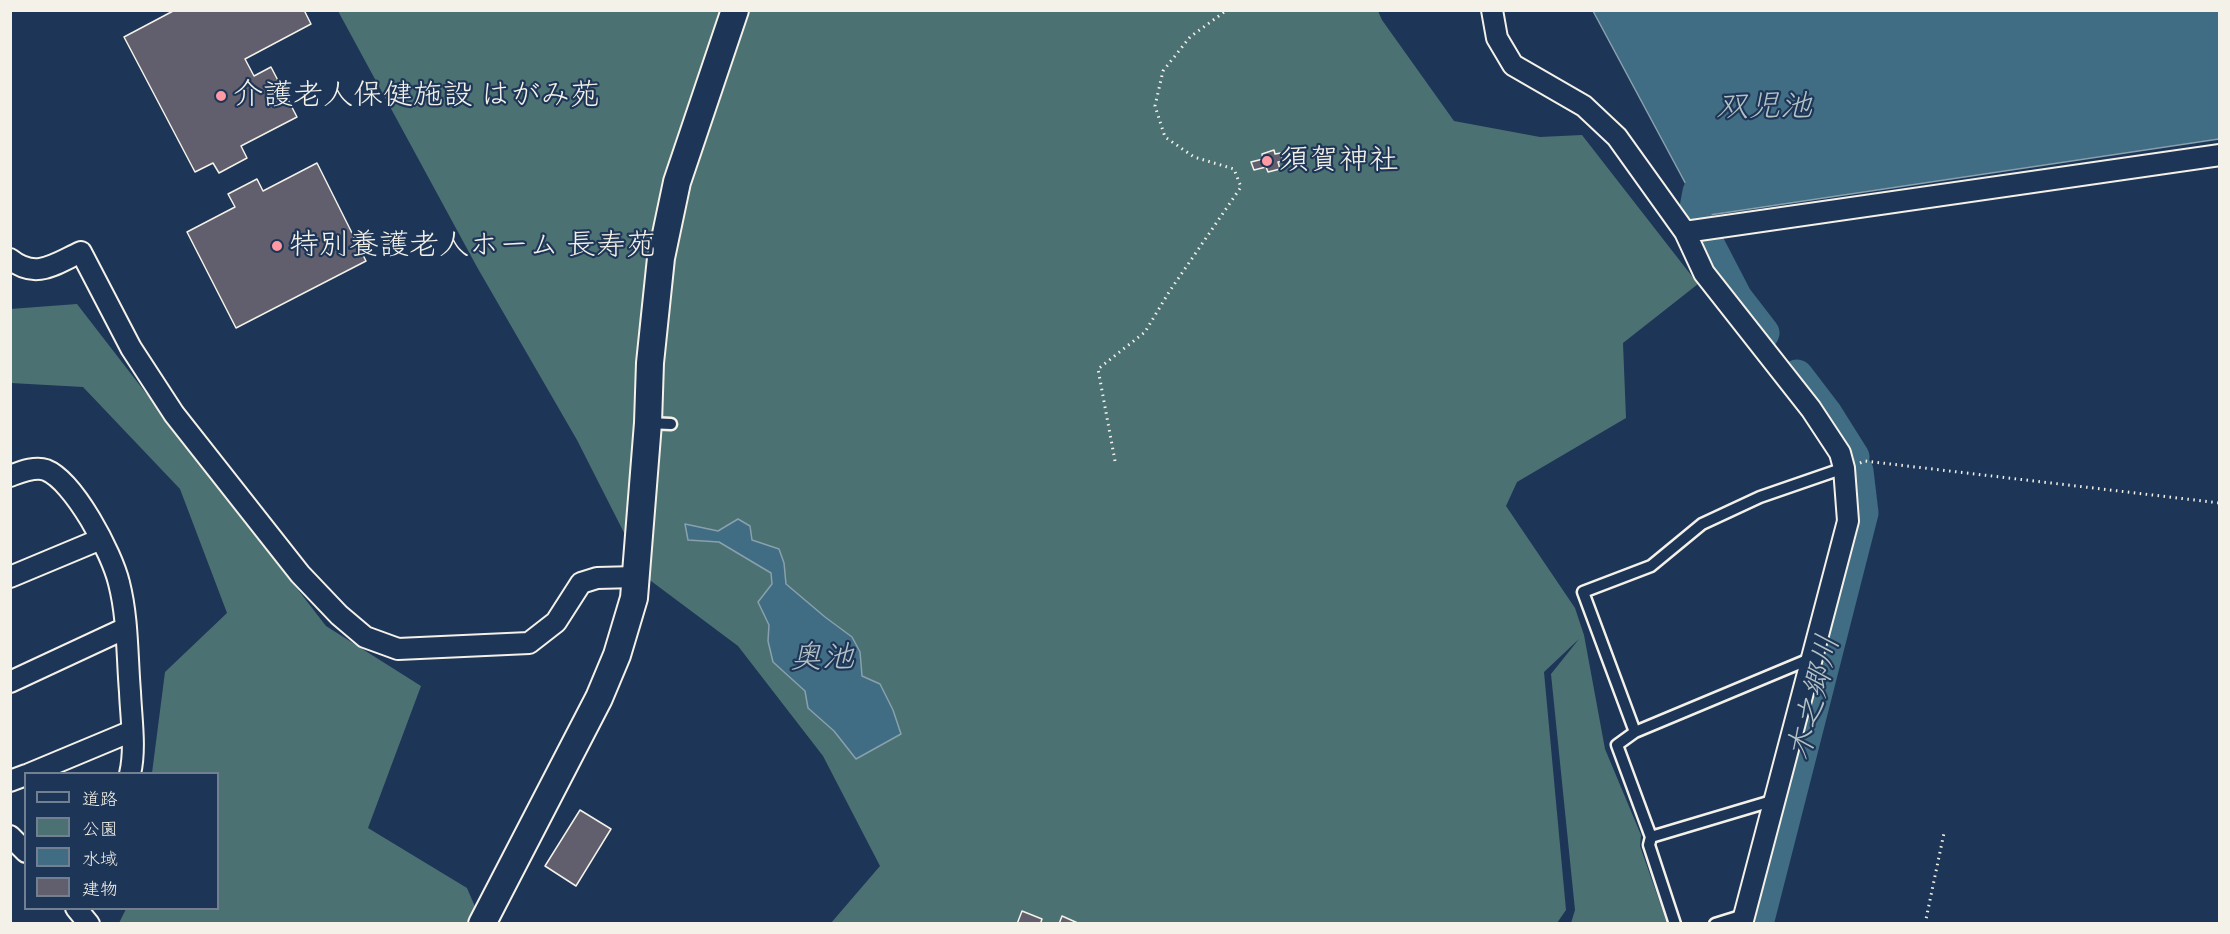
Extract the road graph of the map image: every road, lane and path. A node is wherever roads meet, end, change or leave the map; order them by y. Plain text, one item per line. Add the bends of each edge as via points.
1 (735, 10) edge
2 (1227, 10) edge
3 (1492, 10) edge
4 (2220, 155) edge
5 (1685, 232) junction
6 (10, 260) edge
7 (1115, 461) dead end
8 (1844, 468) junction
9 (10, 476) edge
10 (2220, 503) edge
11 (101, 539) junction
12 (10, 577) edge
13 (636, 577) junction
14 (126, 628) junction
15 (1812, 658) junction
16 (10, 682) edge
17 (132, 731) junction
18 (1635, 732) junction
19 (32, 772) edge
20 (130, 772) edge
21 (24, 775) edge
22 (10, 781) edge
23 (1775, 800) junction
24 (1944, 833) dead end
25 (10, 836) edge
26 (1652, 837) junction
27 (24, 850) edge
28 (77, 910) edge
29 (1743, 919) edge
30 (92, 924) edge
31 (482, 924) edge
32 (1675, 924) edge
33 (1715, 924) edge
34 (1925, 924) edge

1 - 13 street via 677,182 661,258 650,363 659,423
2 - 7 path via 1190,37 1163,71 1155,106 1165,137 1194,157 1234,170 1241,186 1145,332 1098,369
3 - 5 street via 1497,38 1513,64 1584,106 1617,137
4 - 5 street
5 - 8 street via 1704,273 1811,409 1840,453
6 - 13 street via 24,269 40,271 81,252 132,348 174,414 300,574 365,637 398,649 529,643 556,622 581,583 597,578
8 - 10 path via 1865,461
8 - 15 street via 1848,521
8 - 18 lane via 1760,497 1702,524 1651,566 1583,592
9 - 11 street via 44,469 57,477 90,516
11 - 12 street
11 - 14 street via 119,583
13 - 31 street via 634,598 617,655 599,698
14 - 16 street
14 - 17 street
15 - 18 lane
15 - 23 street
17 - 19 street
17 - 20 street
18 - 26 lane via 1617,745
21 - 22 street
23 - 26 lane
23 - 29 street
24 - 34 path
25 - 27 street
26 - 32 lane via 1649,845
28 - 30 street
29 - 33 lane

